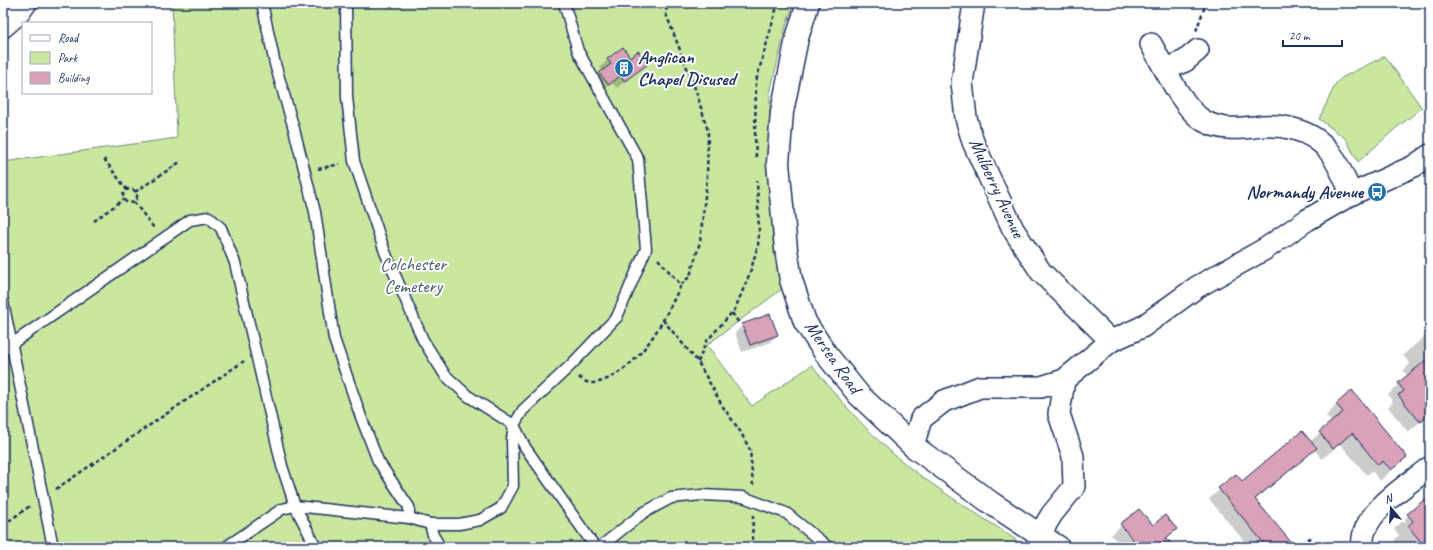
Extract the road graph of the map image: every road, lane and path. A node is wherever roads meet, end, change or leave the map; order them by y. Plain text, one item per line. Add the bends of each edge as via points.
1 (26, 3) edge
2 (262, 3) edge
3 (346, 3) edge
4 (564, 3) edge
5 (667, 3) edge
6 (778, 3) edge
7 (808, 3) edge
8 (974, 3) edge
9 (1206, 3) edge
10 (3, 27) edge
11 (1151, 44) dead end
12 (1198, 50) joint
13 (1165, 69) junction
14 (1430, 155) edge
15 (104, 159) dead end
16 (354, 161) junction
17 (180, 162) dead end
18 (757, 164) dead end
19 (306, 172) junction
20 (757, 178) dead end
21 (127, 190) junction
22 (135, 192) junction
23 (1352, 194) junction
24 (124, 199) junction
25 (134, 202) junction
26 (94, 220) dead end
27 (161, 240) junction
28 (646, 249) junction
29 (681, 285) junction
30 (3, 302) edge
31 (732, 313) junction
32 (663, 320) junction
33 (739, 323) dead end
34 (1111, 341) junction
35 (12, 344) junction
36 (3, 350) edge
37 (255, 353) junction
38 (698, 362) junction
39 (570, 366) junction
40 (1064, 380) junction
41 (514, 425) junction
42 (913, 446) junction
43 (1430, 466) edge
44 (44, 497) junction
45 (754, 501) junction
46 (295, 506) junction
47 (409, 518) junction
48 (430, 524) junction
49 (3, 525) edge
50 (1040, 534) junction
51 (53, 547) edge
52 (226, 547) edge
53 (316, 547) edge
54 (440, 547) edge
55 (595, 547) edge
56 (600, 547) edge
57 (752, 547) edge
58 (828, 547) edge
59 (1058, 547) edge
60 (1296, 547) edge
61 (1318, 547) edge
62 (1363, 547) edge

1 - 10 street
2 - 19 lane via 275,64
3 - 16 lane via 347,97
4 - 28 lane via 578,51 638,159
5 - 29 path via 666,14 696,91 708,131 707,178 700,242 690,276
6 - 18 path via 756,81
7 - 42 main road, Mersea Road via 797,38 782,112 778,163 782,222 791,280 805,322 826,354 859,395
8 - 34 street, Mulberry Avenue via 962,83 966,118 973,142 1013,229 1041,272
9 - 12 path via 1193,38
11 - 13 street
12 - 13 street via 1185,61
13 - 23 street via 1183,101 1203,121 1228,130 1268,125 1284,126 1316,141 1329,151
14 - 23 street via 1414,166
15 - 21 path
16 - 19 path
16 - 41 lane via 385,252 422,340 445,376 468,396
17 - 22 path
19 - 47 lane via 315,212 334,339 378,461 410,507
20 - 31 path via 758,245 744,291
21 - 22 path
21 - 24 path
22 - 25 path via 137,196
23 - 34 street via 1307,220 1265,249 1197,287 1142,327
24 - 25 path via 128,203
24 - 26 path
25 - 27 path
27 - 35 lane
27 - 37 lane via 190,220 209,216 220,228 235,263
28 - 29 path
28 - 39 lane via 617,317
29 - 32 path
30 - 35 lane
31 - 33 path
31 - 38 path via 706,342
32 - 38 path
32 - 39 path via 634,360 615,375 596,383 584,382
34 - 40 street
35 - 36 lane
35 - 44 lane
37 - 44 path
37 - 46 lane via 282,466
38 - 45 path via 750,450
39 - 41 lane via 523,410
40 - 42 street via 1041,387 980,387 944,401 921,419
40 - 50 street via 1059,414 1073,456 1074,487
41 - 48 lane via 513,486 501,508 480,520 459,524
41 - 55 lane via 525,447
42 - 50 main road, Mersea Road via 991,503
43 - 62 street via 1380,507 1364,532
44 - 49 path
44 - 51 lane
45 - 56 lane via 743,497 702,495 671,498 643,513
45 - 57 path
45 - 58 lane via 786,513
46 - 47 lane
46 - 52 lane via 282,509
46 - 53 lane
47 - 48 lane
48 - 54 lane
50 - 59 main road, Mersea Road
60 - 61 path via 1310,538

